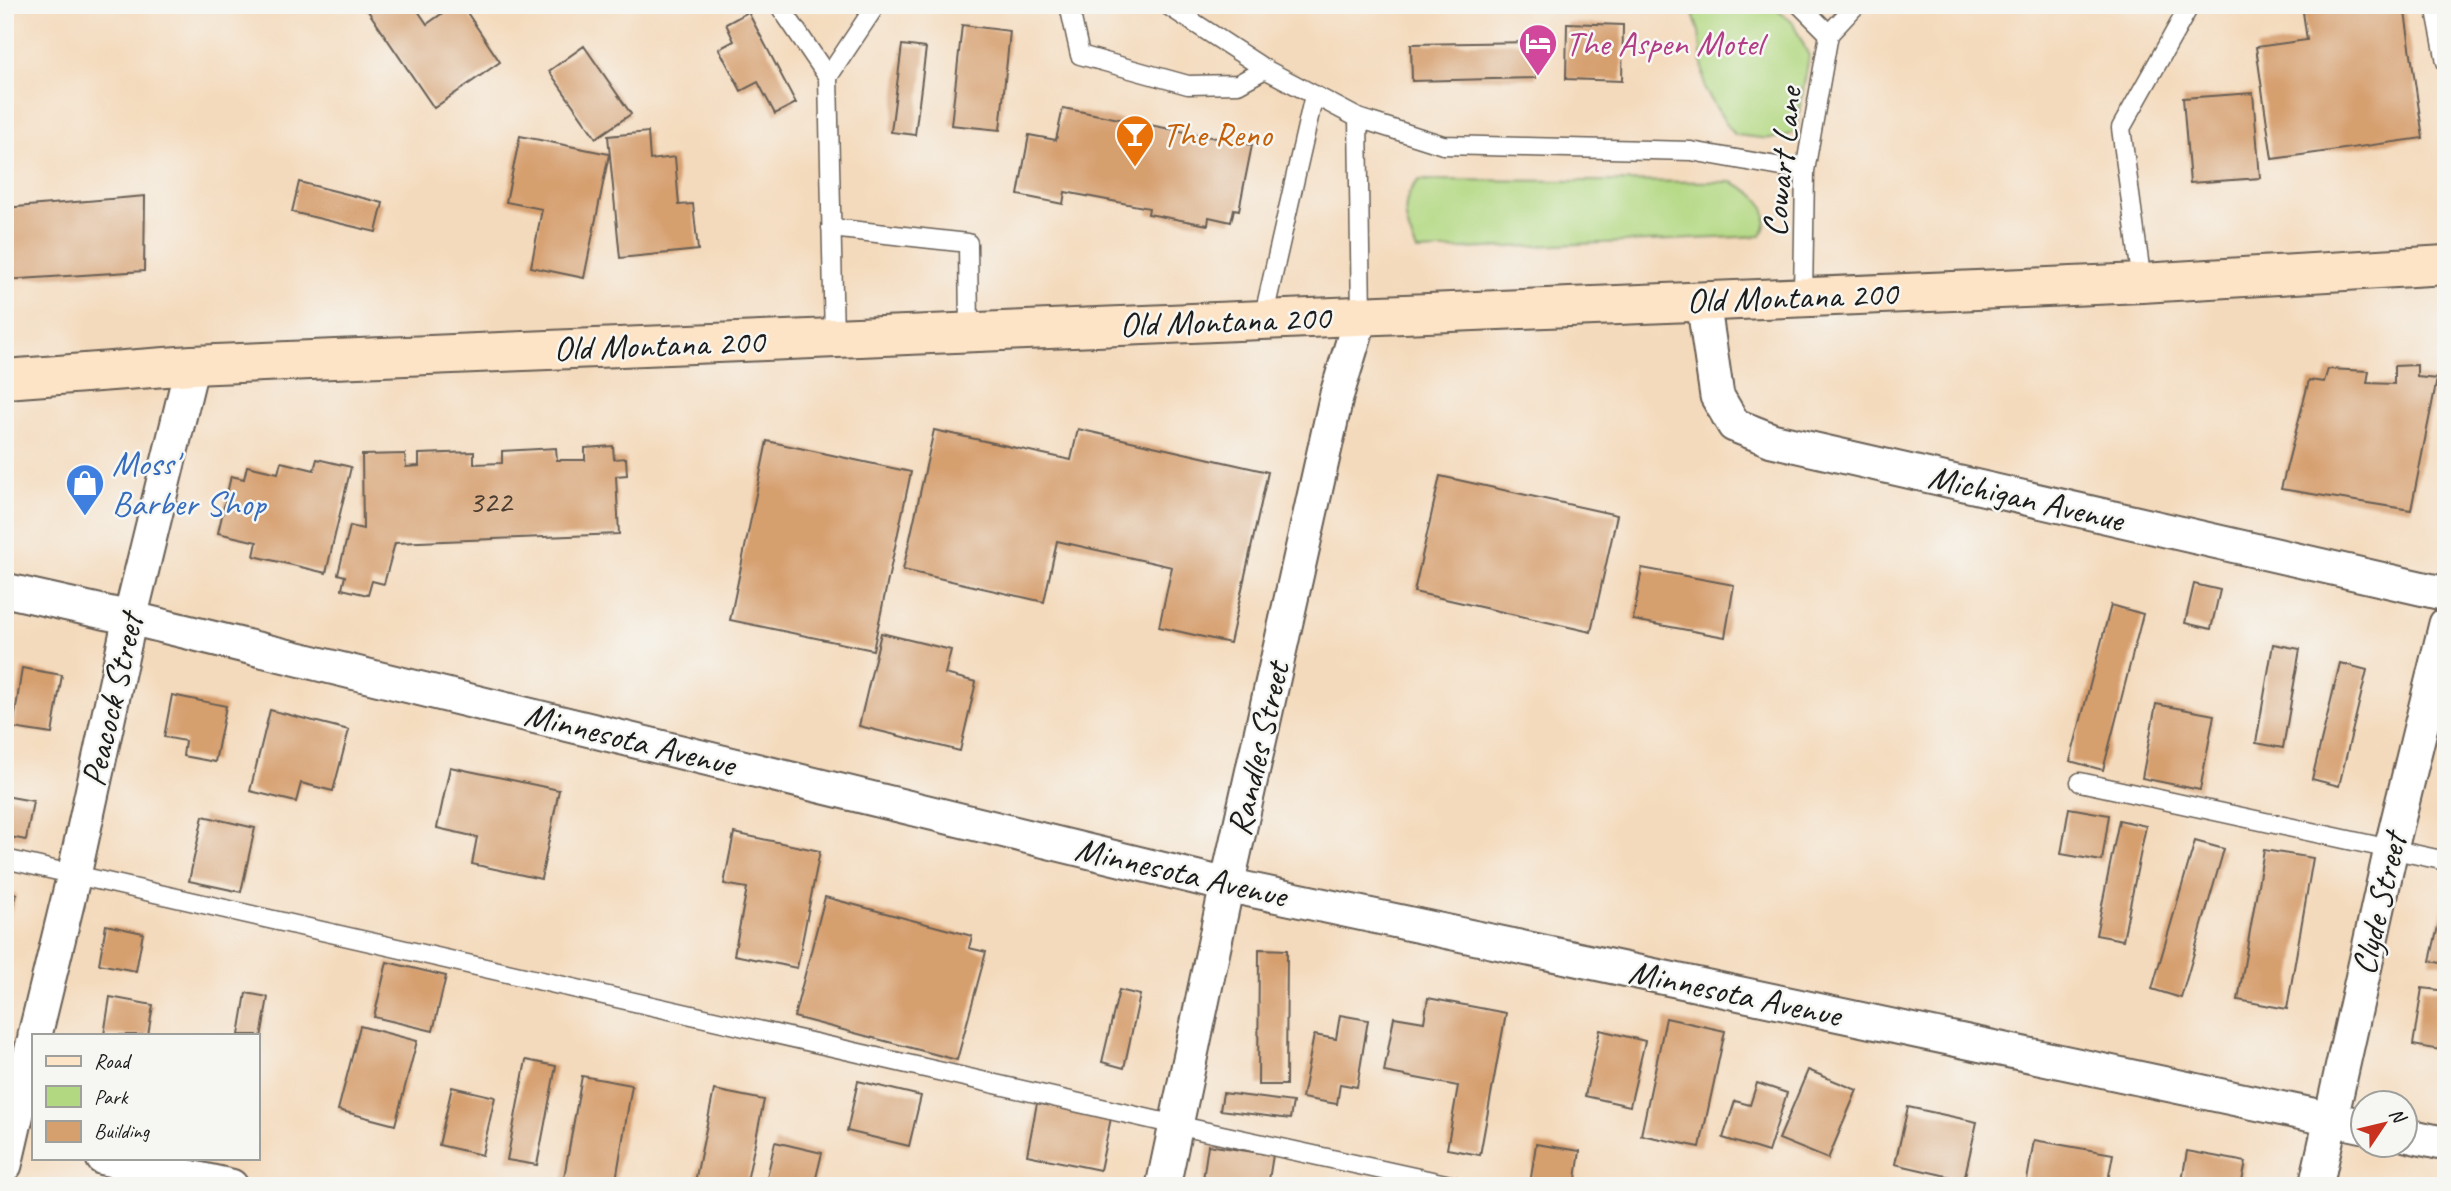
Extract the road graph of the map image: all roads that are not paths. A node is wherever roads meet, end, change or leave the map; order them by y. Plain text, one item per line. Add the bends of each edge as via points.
1 (779, 5) edge
2 (876, 5) edge
3 (1069, 5) edge
4 (1167, 5) edge
5 (1800, 5) edge
6 (1856, 5) edge
7 (2190, 5) edge
8 (2435, 5) edge
9 (1829, 34) junction
10 (2446, 62) edge
11 (1265, 69) junction
12 (828, 77) junction
13 (1314, 95) junction
14 (1358, 118) junction
15 (1805, 171) junction
16 (831, 228) junction
17 (2446, 265) edge
18 (2142, 283) junction
19 (1803, 297) junction
20 (1703, 301) junction
21 (1361, 315) junction
22 (1263, 319) junction
23 (969, 332) junction
24 (834, 338) junction
25 (192, 365) junction
26 (5, 379) edge
27 (5, 590) edge
28 (2446, 594) edge
29 (130, 618) junction
30 (2446, 624) edge
31 (2080, 782) dead end
32 (2391, 849) junction
33 (5, 859) edge
34 (2446, 861) edge
35 (74, 875) junction
36 (1227, 885) junction
37 (35, 1034) edge
38 (32, 1049) edge
39 (2331, 1119) junction
40 (2350, 1123) edge
41 (1176, 1125) junction
42 (2420, 1138) edge
43 (2446, 1144) edge
44 (14, 1145) edge
45 (112, 1160) edge
46 (231, 1186) edge
47 (1163, 1186) edge
48 (1455, 1186) edge
49 (2316, 1186) edge

1 - 12 lane
2 - 12 lane
3 - 11 lane via 1080,55 1188,85 1238,84
4 - 11 lane
5 - 9 lane
6 - 9 lane
7 - 18 lane via 2121,128
8 - 10 lane
9 - 15 lane, Cowart Lane
11 - 13 lane
12 - 16 lane
13 - 14 lane
13 - 22 lane
14 - 15 lane via 1443,145 1691,151
14 - 21 lane
15 - 19 lane, Cowart Lane
16 - 23 lane via 968,243
16 - 24 lane
17 - 18 main road, Old Montana 200
18 - 19 main road, Old Montana 200
19 - 20 main road, Old Montana 200
20 - 21 main road, Old Montana 200
20 - 28 street, Michigan Avenue via 1717,396 1734,425 1772,440
21 - 22 main road, Old Montana 200
21 - 36 street, Randles Street via 1337,394
22 - 23 main road, Old Montana 200
23 - 24 main road, Old Montana 200
24 - 25 main road, Old Montana 200
25 - 26 main road, Old Montana 200
25 - 29 street, Peacock Street
27 - 29 street, Minnesota Avenue
29 - 35 street, Peacock Street
29 - 36 street, Minnesota Avenue
30 - 32 street, Clyde Street
31 - 32 lane
32 - 34 lane
32 - 39 street, Clyde Street
33 - 35 lane
35 - 37 street, Peacock Street
35 - 41 lane
36 - 39 street, Minnesota Avenue
36 - 41 street, Randles Street
38 - 44 street
39 - 40 street, Minnesota Avenue
39 - 49 street, Clyde Street
41 - 47 street, Randles Street
41 - 48 lane
42 - 43 street
45 - 46 street

